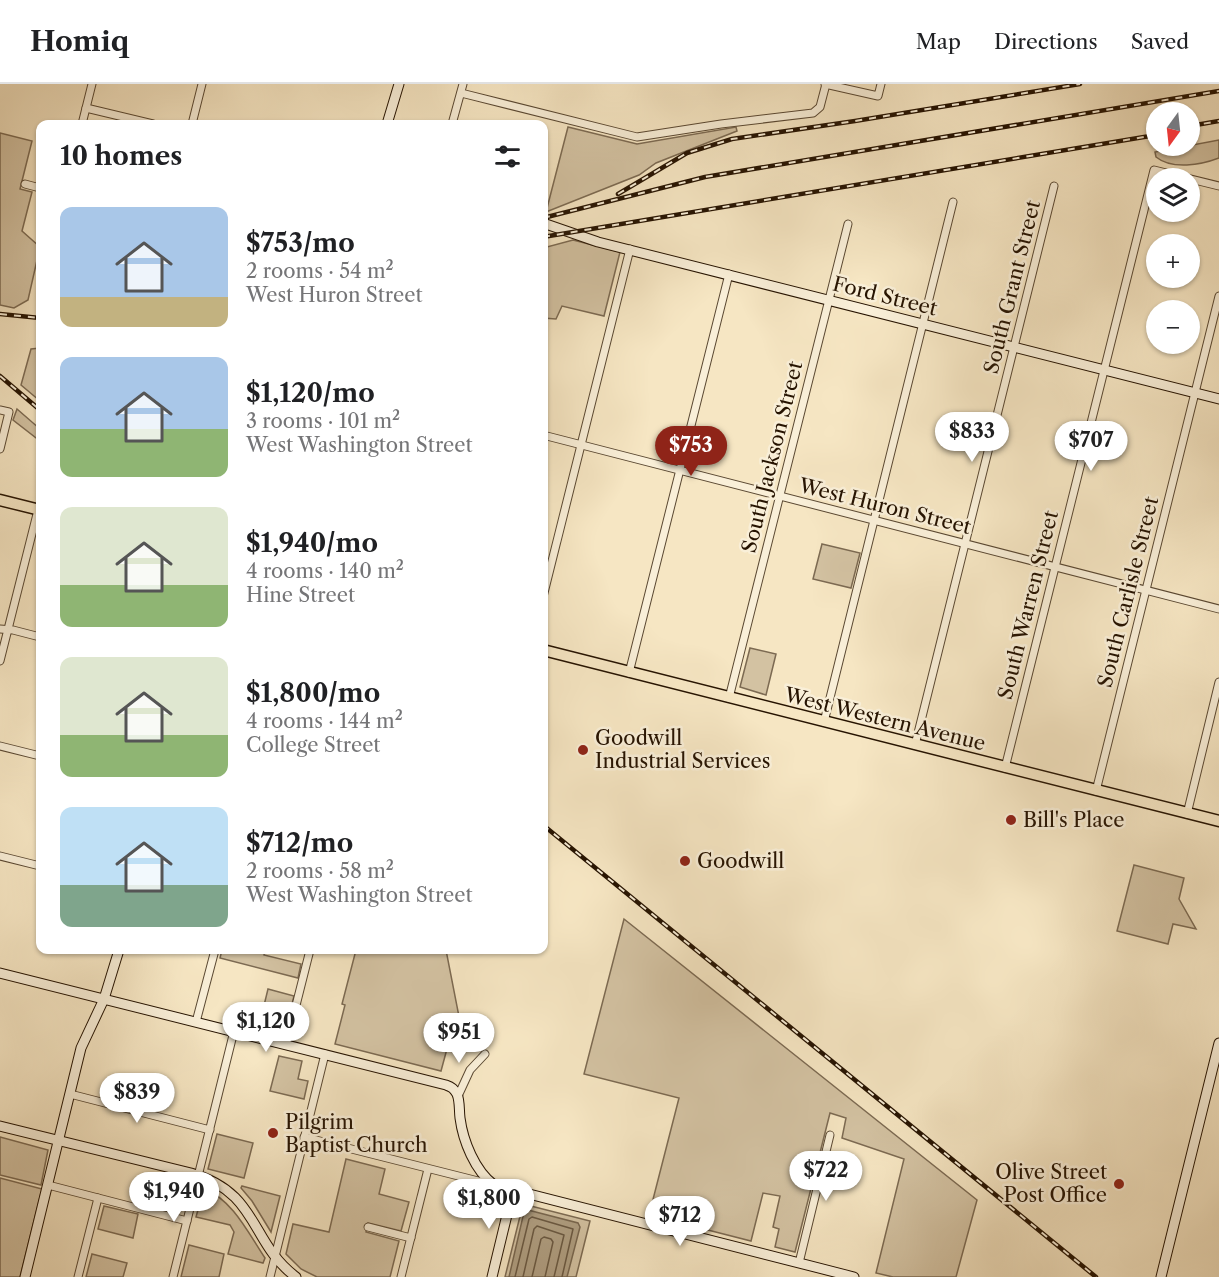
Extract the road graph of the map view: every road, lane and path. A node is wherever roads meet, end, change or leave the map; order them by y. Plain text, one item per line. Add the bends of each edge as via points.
1 (92, 84) edge
2 (202, 84) edge
3 (399, 84) edge
4 (463, 84) edge
5 (826, 84) edge
6 (881, 84) edge
7 (461, 93) junction
8 (86, 108) junction
9 (83, 120) edge
10 (136, 120) edge
11 (193, 120) edge
12 (388, 120) edge
13 (453, 120) edge
14 (25, 184) dead end
15 (1054, 186) dead end
16 (1219, 186) edge
17 (36, 187) edge
18 (953, 202) dead end
19 (848, 224) dead end
20 (548, 225) edge
21 (630, 249) junction
22 (729, 274) junction
23 (1219, 296) edge
24 (828, 300) junction
25 (922, 324) junction
26 (1014, 347) junction
27 (1104, 369) junction
28 (1195, 393) junction
29 (1219, 399) edge
30 (0, 410) edge
31 (548, 436) edge
32 (581, 445) junction
33 (0, 448) edge
34 (680, 470) junction
35 (779, 496) junction
36 (0, 500) edge
37 (36, 509) edge
38 (36, 520) edge
39 (874, 520) junction
40 (965, 543) junction
41 (1055, 566) junction
42 (548, 577) edge
43 (1146, 589) junction
44 (1219, 609) edge
45 (4, 630) edge
46 (36, 636) edge
47 (548, 651) edge
48 (0, 661) edge
49 (629, 673) junction
50 (1219, 682) edge
51 (729, 698) junction
52 (824, 722) junction
53 (915, 745) junction
54 (0, 746) edge
55 (36, 755) edge
56 (1005, 768) junction
57 (1096, 791) junction
58 (1187, 814) junction
59 (1219, 821) edge
60 (0, 856) edge
61 (36, 865) edge
62 (118, 954) edge
63 (214, 954) edge
64 (309, 954) edge
65 (0, 973) edge
66 (104, 999) junction
67 (196, 1022) junction
68 (234, 1031) junction
69 (1219, 1042) edge
70 (286, 1044) junction
71 (486, 1053) dead end
72 (325, 1054) junction
73 (70, 1094) junction
74 (458, 1096) junction
75 (0, 1126) edge
76 (210, 1130) junction
77 (830, 1135) dead end
78 (304, 1137) junction
79 (59, 1141) junction
80 (428, 1169) junction
81 (198, 1176) junction
82 (48, 1185) junction
83 (494, 1185) junction
84 (513, 1190) junction
85 (98, 1198) junction
86 (187, 1221) junction
87 (368, 1227) dead end
88 (411, 1238) junction
89 (276, 1256) junction
90 (799, 1263) junction
91 (25, 1277) edge
92 (78, 1277) edge
93 (173, 1277) edge
94 (270, 1277) edge
95 (296, 1277) edge
96 (401, 1277) edge
97 (492, 1277) edge
98 (854, 1277) edge
99 (1161, 1277) edge

1 - 8 street
2 - 11 street
3 - 12 street
4 - 7 street
5 - 6 street via 878,96
5 - 7 street via 820,107 813,113 637,137
7 - 13 street
8 - 9 street
8 - 10 street
14 - 17 street
15 - 26 street, South Grant Street
16 - 27 street, South Warren Street via 1154,170
18 - 25 street
19 - 24 street, South Jackson Street
20 - 21 street, Ford Street
21 - 22 street, Ford Street
21 - 32 street
22 - 24 street, Ford Street
22 - 34 street
23 - 28 street, South Carlisle Street
24 - 25 street, Ford Street
24 - 35 street, South Jackson Street
25 - 26 street, Ford Street
25 - 39 street
26 - 27 street, Ford Street
26 - 40 street, South Grant Street
27 - 28 street, Ford Street
27 - 41 street, South Warren Street
28 - 29 street, Ford Street
28 - 43 street, South Carlisle Street
30 - 33 street via 9,412
31 - 32 street, West Huron Street
32 - 34 street, West Huron Street
32 - 42 street
34 - 35 street, West Huron Street
34 - 49 street
35 - 39 street, West Huron Street
35 - 51 street, South Jackson Street
36 - 37 main road
38 - 45 street
39 - 40 street, West Huron Street
39 - 52 street
40 - 41 street, West Huron Street
40 - 53 street, South Grant Street
41 - 43 street, West Huron Street
41 - 56 street, South Warren Street
43 - 44 street, West Huron Street
43 - 57 street, South Carlisle Street
45 - 46 street
45 - 48 street
47 - 49 main road, West Western Avenue
49 - 51 main road, West Western Avenue
50 - 58 street
51 - 52 main road, West Western Avenue
52 - 53 main road, West Western Avenue
53 - 56 main road, West Western Avenue
54 - 55 street
56 - 57 main road, West Western Avenue
57 - 58 main road, West Western Avenue
58 - 59 main road, West Western Avenue
60 - 61 street
62 - 66 street
63 - 67 street
64 - 70 street
65 - 66 street
66 - 67 street
66 - 73 street via 81,1048
67 - 68 street
68 - 70 street
68 - 76 street
69 - 99 street
70 - 72 street
71 - 74 street via 470,1070
72 - 74 street via 446,1085
72 - 78 street
73 - 76 street
73 - 79 street
74 - 83 street via 467,1144 481,1171
75 - 79 street
76 - 81 street
77 - 90 street
78 - 80 street
78 - 89 street
79 - 81 street
79 - 82 street
80 - 83 street
80 - 88 street
81 - 86 street
81 - 89 street via 222,1186 242,1203
82 - 85 street
82 - 91 street
83 - 84 street
84 - 90 street
84 - 97 street
85 - 86 street
85 - 92 street
86 - 93 street
87 - 88 street
88 - 96 street
89 - 94 street
89 - 95 street
90 - 98 street

